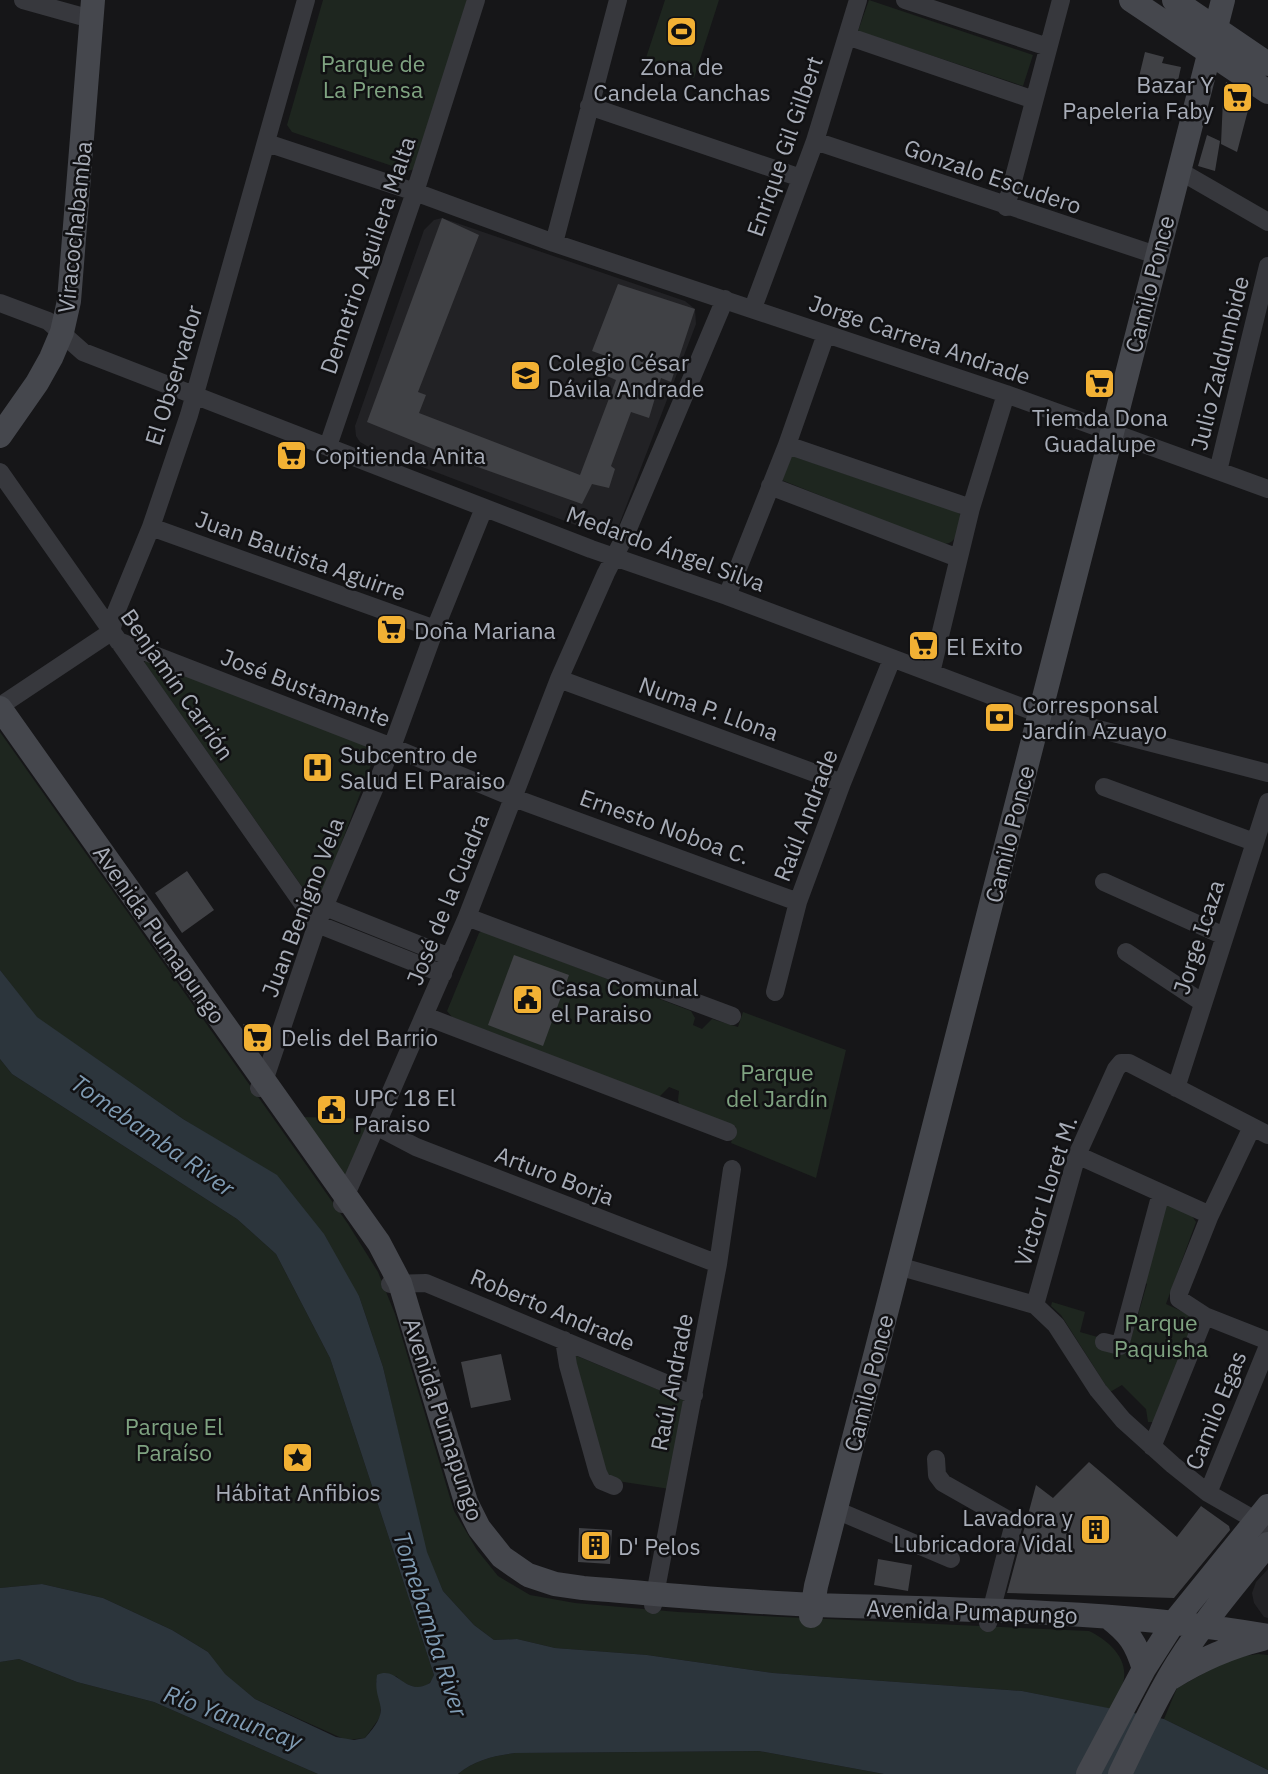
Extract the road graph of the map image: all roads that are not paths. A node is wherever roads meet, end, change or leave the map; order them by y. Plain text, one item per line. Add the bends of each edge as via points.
1 (23, 0) edge
2 (306, 0) edge
3 (476, 0) edge
4 (618, 0) edge
5 (858, 0) edge
6 (905, 0) edge
7 (1061, 0) edge
8 (1131, 0) edge
9 (1174, 0) edge
10 (1223, 0) edge
11 (92, 10) edge
12 (1215, 28) junction
13 (847, 36) junction
14 (1048, 47) junction
15 (1210, 53) junction
16 (1268, 64) edge
17 (1268, 92) edge
18 (1034, 100) junction
19 (589, 106) junction
20 (814, 141) junction
21 (267, 142) junction
22 (1178, 170) junction
23 (801, 177) junction
24 (415, 192) junction
25 (1006, 206) junction
26 (1268, 222) edge
27 (554, 243) junction
28 (1156, 256) junction
29 (1268, 266) edge
30 (725, 299) junction
31 (0, 303) edge
32 (753, 308) junction
33 (62, 332) junction
34 (826, 334) junction
35 (1006, 394) junction
36 (193, 395) junction
37 (1112, 430) junction
38 (0, 436) edge
39 (328, 446) junction
40 (787, 446) junction
41 (1218, 471) junction
42 (0, 472) edge
43 (770, 486) junction
44 (1268, 489) edge
45 (484, 508) junction
46 (971, 508) junction
47 (150, 527) junction
48 (614, 557) junction
49 (958, 558) junction
50 (727, 596) junction
51 (435, 629) junction
52 (115, 637) junction
53 (892, 659) junction
54 (931, 673) junction
55 (559, 679) junction
56 (0, 707) edge
57 (1040, 714) junction
58 (392, 747) junction
59 (1268, 773) edge
60 (842, 783) junction
61 (1104, 787) dead end
62 (514, 798) junction
63 (1268, 802) edge
64 (1254, 842) junction
65 (1104, 882) dead end
66 (798, 902) junction
67 (325, 907) junction
68 (467, 917) junction
69 (317, 924) junction
70 (1224, 936) junction
71 (1126, 953) dead end
72 (447, 966) junction
73 (775, 992) dead end
74 (1203, 1003) junction
75 (425, 1016) junction
76 (732, 1016) dead end
77 (261, 1085) junction
78 (1176, 1088) junction
79 (376, 1126) junction
80 (1260, 1131) edge
81 (729, 1132) dead end
82 (1077, 1155) junction
83 (732, 1168) dead end
84 (1161, 1193) junction
85 (344, 1202) junction
86 (1210, 1215) junction
87 (718, 1264) junction
88 (898, 1266) junction
89 (395, 1283) junction
90 (1035, 1305) junction
91 (1205, 1316) junction
92 (564, 1340) junction
93 (1104, 1342) dead end
94 (1268, 1343) edge
95 (694, 1395) junction
96 (1152, 1447) junction
97 (936, 1459) dead end
98 (614, 1486) dead end
99 (1208, 1493) junction
100 (836, 1510) junction
101 (1264, 1519) edge
102 (1268, 1544) edge
103 (951, 1559) dead end
104 (654, 1599) junction
105 (812, 1610) junction
106 (990, 1617) junction
107 (1108, 1617) junction
108 (1174, 1622) junction
109 (1203, 1625) junction
110 (1268, 1637) edge
111 (1141, 1676) junction
112 (1163, 1687) junction
113 (1088, 1774) edge
114 (1120, 1774) edge

1 - 11 street
2 - 21 street, El Observador
3 - 24 street, Demetrio Aguilera Malta
4 - 19 street
5 - 13 street, Enrique Gil Gilbert
6 - 14 street
7 - 14 street
8 - 15 main road
9 - 12 main road
10 - 12 main road, Camilo Ponce
11 - 33 main road, Viracochabamba via 70,288
12 - 15 main road, Camilo Ponce
12 - 16 main road
13 - 18 street
13 - 20 street, Enrique Gil Gilbert
14 - 18 street
15 - 17 main road
15 - 22 main road, Camilo Ponce
18 - 25 street
19 - 23 street
19 - 27 street
20 - 23 street, Enrique Gil Gilbert
20 - 25 street, Gonzalo Escudero
21 - 24 street, Jorge Carrera Andrade
21 - 36 street, El Observador
22 - 26 street
22 - 28 main road, Camilo Ponce
23 - 32 street, Enrique Gil Gilbert
24 - 27 street, Jorge Carrera Andrade
24 - 39 street, Demetrio Aguilera Malta
25 - 28 street, Gonzalo Escudero
27 - 30 street, Jorge Carrera Andrade
28 - 37 main road, Camilo Ponce
29 - 41 street, Julio Zaldumbide
30 - 32 street, Jorge Carrera Andrade
30 - 48 street, José de la Cuadra
31 - 33 street, Medardo Ángel Silva via 48,321
32 - 34 street, Jorge Carrera Andrade
33 - 36 street, Medardo Ángel Silva via 83,352
33 - 38 main road, Viracochabamba via 37,383
34 - 35 street, Jorge Carrera Andrade
34 - 40 street
35 - 37 street, Jorge Carrera Andrade
35 - 46 street
36 - 39 street, Medardo Ángel Silva
36 - 47 street, El Observador
37 - 41 street, Jorge Carrera Andrade
37 - 57 main road, Camilo Ponce
39 - 45 street, Medardo Ángel Silva
40 - 43 street
40 - 46 street
41 - 44 street, Jorge Carrera Andrade
42 - 52 street, Benjamín Carrión
43 - 49 street
43 - 50 street
45 - 48 street, Medardo Ángel Silva
45 - 51 street, Juan Benigno Vela
46 - 49 street
47 - 51 street, Juan Bautista Aguirre
47 - 52 street, El Observador via 116,612
48 - 50 street, Medardo Ángel Silva
48 - 55 street, José de la Cuadra
49 - 54 street
50 - 53 street, Medardo Ángel Silva
51 - 58 street, Juan Benigno Vela
52 - 56 street
52 - 58 street, José Bustamante
52 - 69 street, Benjamín Carrión
53 - 54 street, Medardo Ángel Silva
53 - 60 street, Raúl Andrade
54 - 57 street, Medardo Ángel Silva
55 - 60 street, Numa P. Llona
55 - 62 street, José de la Cuadra
56 - 77 main road, Avenida Pumapungo
57 - 59 street, Medardo Ángel Silva
57 - 88 main road, Camilo Ponce
58 - 62 street, José Bustamante
58 - 67 street, Juan Benigno Vela
60 - 66 street, Raúl Andrade
61 - 64 street
62 - 66 street, Ernesto Noboa C.
62 - 68 street, José de la Cuadra
63 - 64 street, Jorge Icaza
64 - 70 street, Jorge Icaza
65 - 70 street
66 - 73 street, Raúl Andrade
67 - 69 street, Juan Benigno Vela
67 - 72 street
68 - 72 street, José de la Cuadra
68 - 76 street
69 - 72 street
69 - 77 street, Juan Benigno Vela
70 - 74 street, Jorge Icaza
71 - 74 street
72 - 75 street, José de la Cuadra
74 - 78 street, Jorge Icaza
75 - 79 street, José de la Cuadra
75 - 81 street
77 - 85 main road, Avenida Pumapungo
78 - 80 street
78 - 82 street, Victor Lloret M. via 1121,1063
79 - 85 street, José de la Cuadra
79 - 87 street, Arturo Borja via 416,1147
80 - 86 street
82 - 84 street
82 - 90 street, Victor Lloret M.
83 - 87 street, Raúl Andrade
84 - 86 street
84 - 93 street via 1120,1346
85 - 89 main road, Avenida Pumapungo via 379,1243
86 - 91 street via 1179,1293 1182,1304
87 - 95 street, Raúl Andrade
88 - 90 street
88 - 100 main road, Camilo Ponce
89 - 92 street, Roberto Andrade via 426,1283
89 - 104 main road, Avenida Pumapungo via 466,1502 494,1549 528,1575 555,1584
90 - 96 street via 1056,1325 1098,1390
91 - 94 street
91 - 96 street
92 - 95 street, Roberto Andrade
92 - 98 street via 598,1473 602,1481
94 - 99 street, Camilo Egas
95 - 104 street, Raúl Andrade
96 - 99 street
97 - 106 street via 937,1475 943,1483 1012,1522
99 - 101 street
100 - 103 street
100 - 105 main road, Camilo Ponce
101 - 108 main road
102 - 109 main road
104 - 105 main road, Avenida Pumapungo
105 - 106 main road, Avenida Pumapungo
106 - 107 main road, Avenida Pumapungo
107 - 108 main road, Avenida Pumapungo
107 - 111 main road via 1129,1634 1139,1650
108 - 109 main road, Avenida Pumapungo
108 - 111 main road
109 - 110 main road, Avenida Pumapungo
109 - 112 main road
110 - 112 main road via 1211,1656
111 - 113 main road
112 - 114 main road

